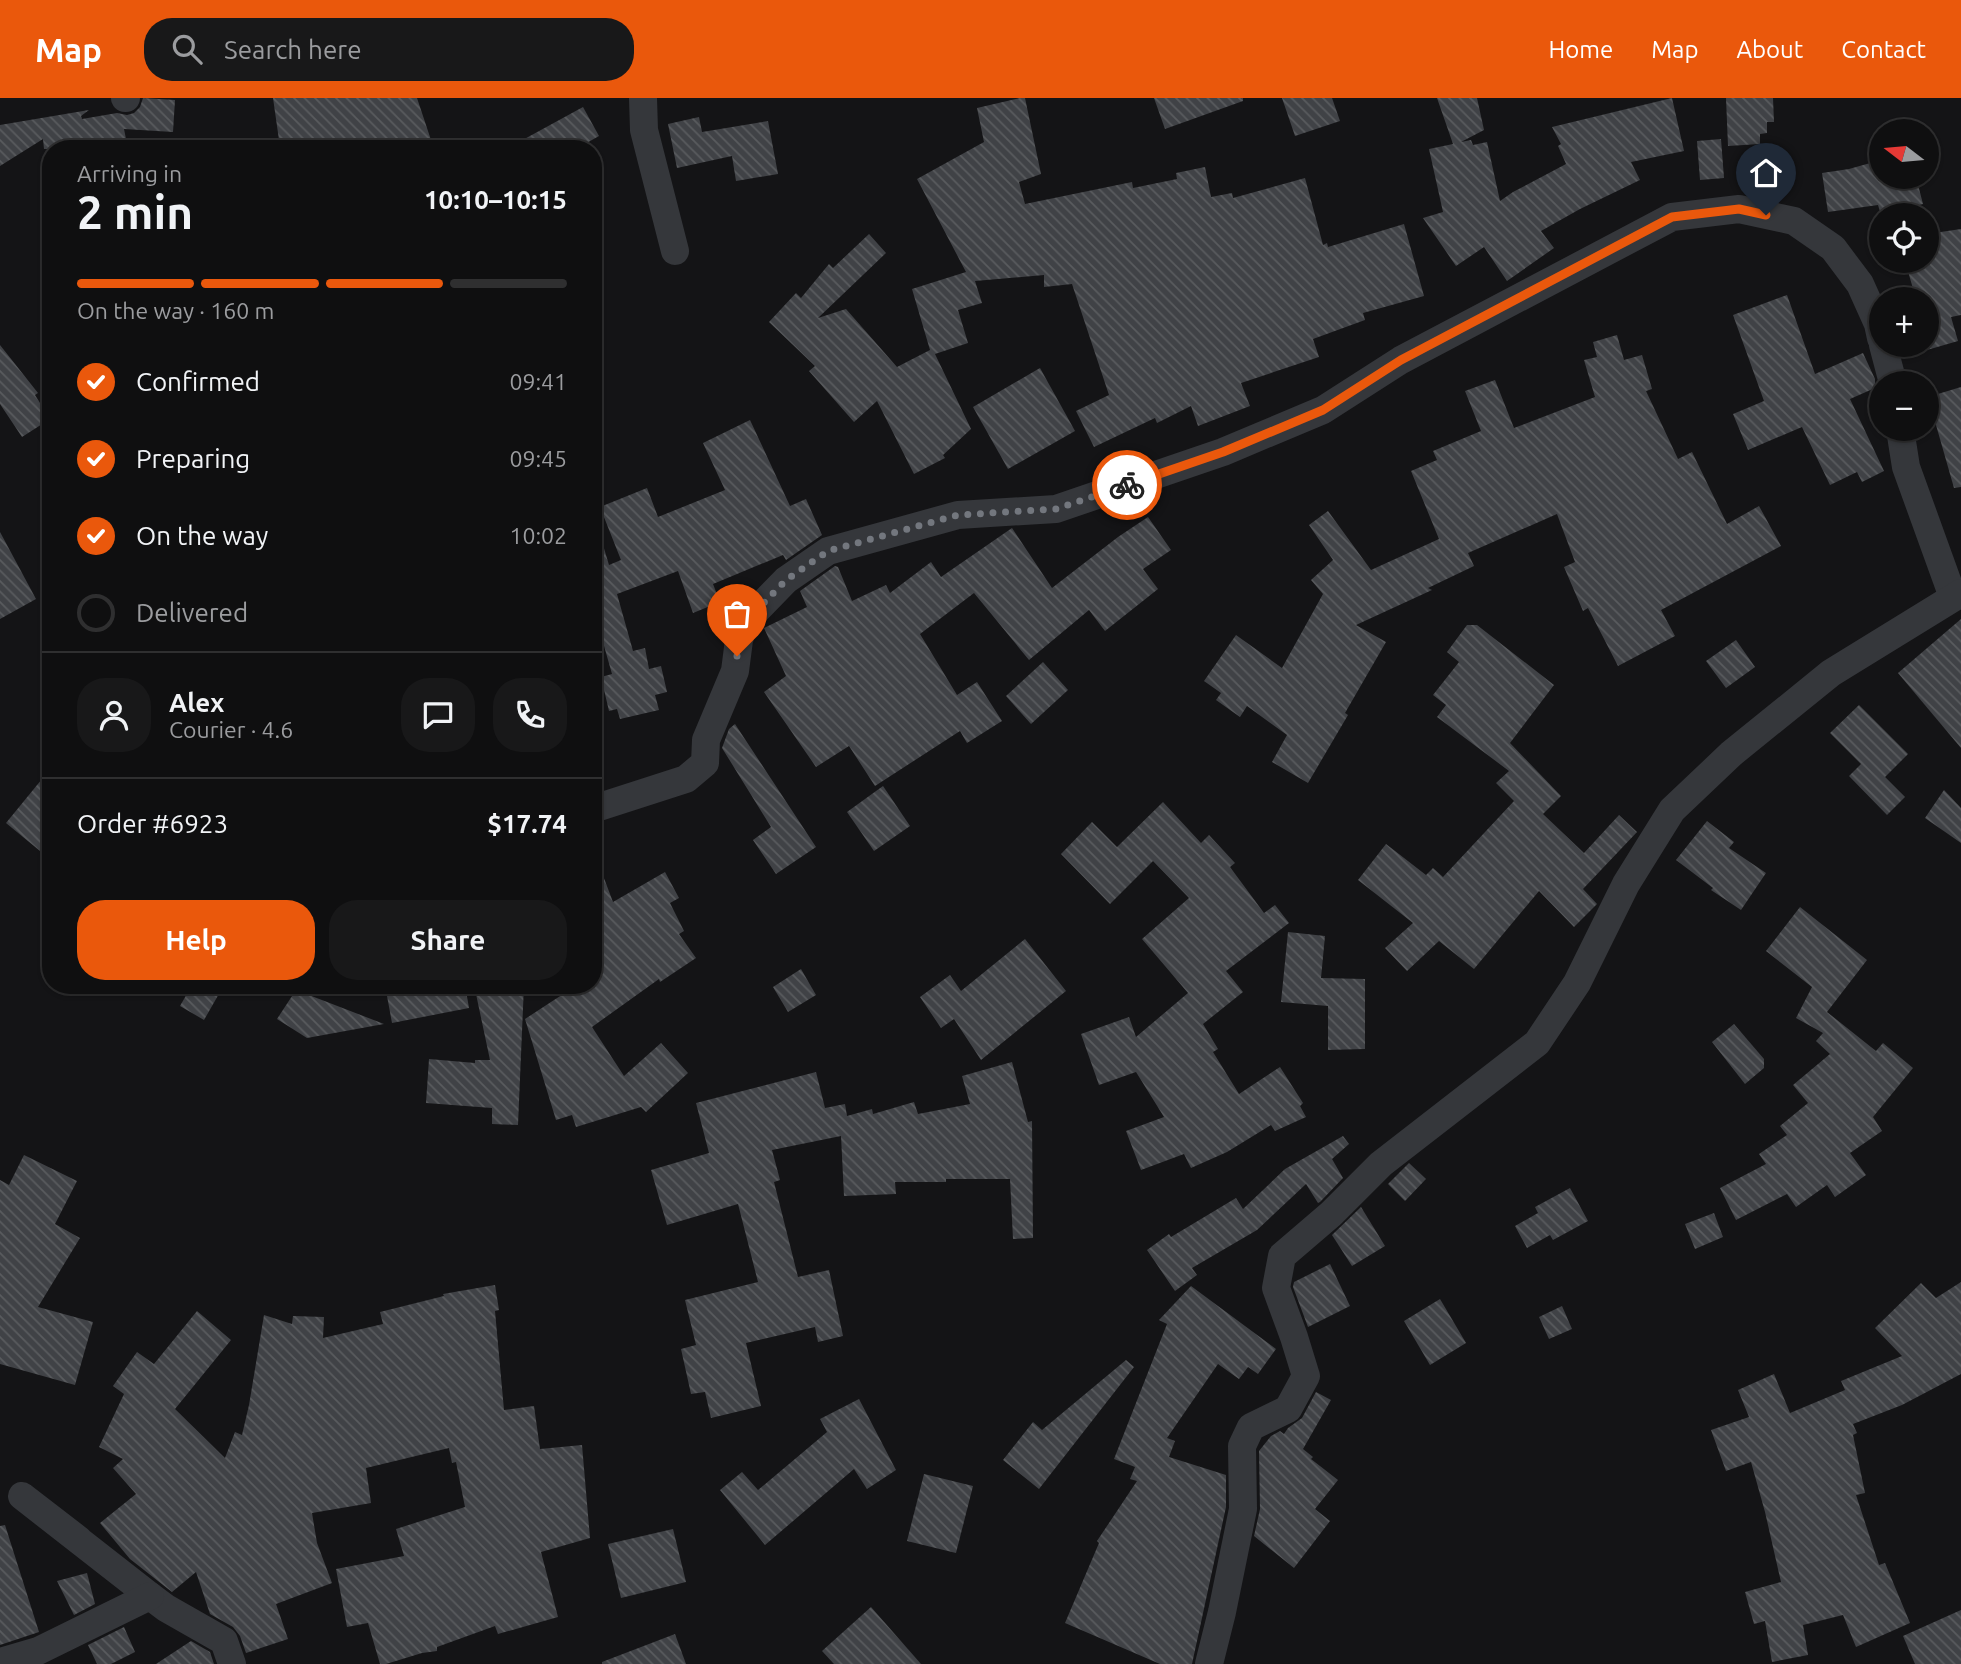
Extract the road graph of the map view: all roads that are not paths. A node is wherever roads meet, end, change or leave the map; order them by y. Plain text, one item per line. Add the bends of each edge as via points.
1 (641, 99) edge
2 (675, 251) dead end
3 (1869, 304) edge
4 (1902, 441) edge
5 (1957, 595) edge
6 (602, 806) edge
7 (79, 1540) dead end
8 (149, 1596) junction
9 (0, 1662) edge
10 (232, 1664) edge
11 (1209, 1664) edge

1 - 2 street via 644,130
3 - 6 street via 1833,248 1794,221 1739,209 1672,217 1401,360 1323,410 1223,452 1056,509 958,515 828,551 786,580 745,622 735,671 706,740 705,763 686,779
4 - 5 street via 1906,467
5 - 11 street via 1831,673 1731,754 1672,810 1626,884 1577,983 1537,1043 1381,1164 1282,1255 1276,1288 1306,1376 1288,1409 1251,1427 1242,1447 1243,1509
7 - 8 street via 22,1496
8 - 9 street via 37,1651
8 - 10 street via 224,1641

